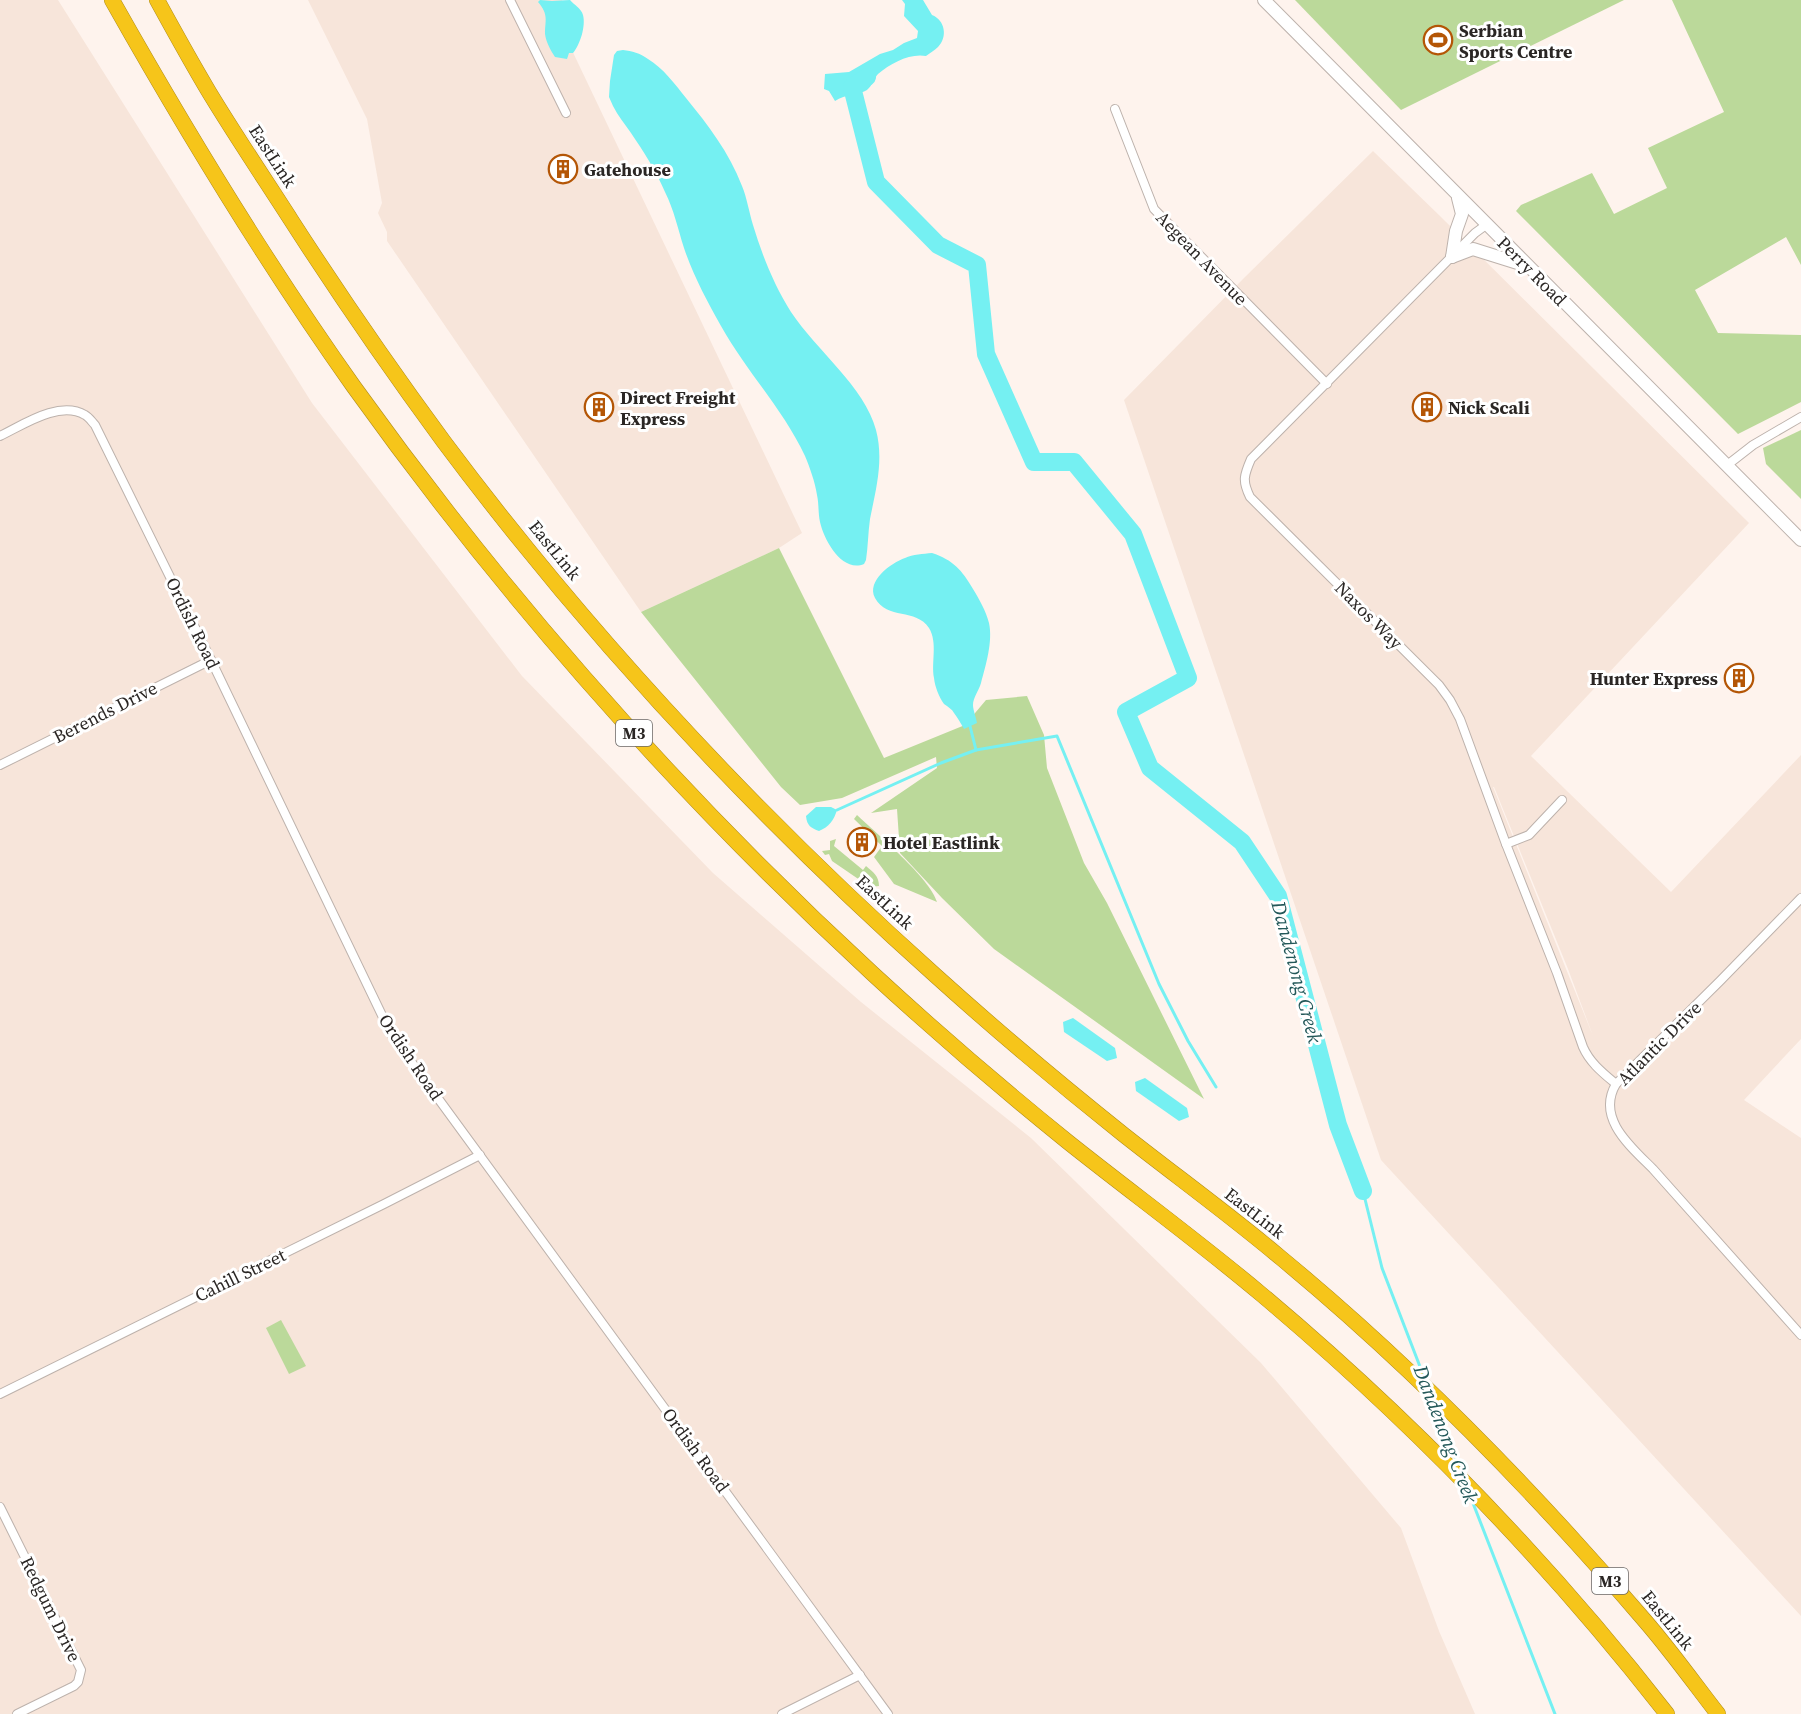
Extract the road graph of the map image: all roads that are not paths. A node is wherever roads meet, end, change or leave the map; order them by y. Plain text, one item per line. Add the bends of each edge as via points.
1 (112, 0) edge
2 (157, 0) edge
3 (510, 0) edge
4 (1264, 0) edge
5 (1114, 109) dead end
6 (566, 113) dead end
7 (1457, 195) junction
8 (1486, 225) junction
9 (1452, 257) junction
10 (1528, 266) junction
11 (1327, 384) junction
12 (1801, 417) edge
13 (0, 436) edge
14 (1726, 466) junction
15 (1801, 540) edge
16 (211, 660) junction
17 (0, 765) edge
18 (1562, 800) dead end
19 (1506, 844) junction
20 (1801, 898) edge
21 (1616, 1084) junction
22 (480, 1155) junction
23 (1801, 1335) edge
24 (0, 1394) edge
25 (0, 1507) edge
26 (860, 1675) junction
27 (17, 1714) edge
28 (782, 1714) edge
29 (888, 1714) edge
30 (1667, 1714) edge
31 (1718, 1714) edge

1 - 30 highway, M3 via 212,170 354,386 457,524 609,705 700,804 876,977 1049,1126 1306,1332 1443,1459 1515,1534
2 - 31 highway, EastLink / M3 via 209,93 384,359 539,562 693,738 801,850 934,975 1050,1075 1281,1258 1443,1403 1550,1514 1648,1625
3 - 6 street
4 - 7 main road, Perry Road
5 - 11 street, Aegean Avenue via 1154,209
7 - 8 main road, Perry Road
7 - 9 main road via 1462,213
8 - 9 street, Naxos Way
8 - 10 main road, Perry Road
9 - 10 main road via 1473,249
9 - 11 street, Naxos Way
10 - 14 main road, Perry Road
11 - 19 street, Naxos Way via 1251,459 1244,473 1245,487 1250,497 1450,700
12 - 14 street
13 - 16 street, Ordish Road via 57,411 86,416 95,425
14 - 15 main road, Perry Road
16 - 17 street, Berends Drive
16 - 22 street, Ordish Road via 391,1034
18 - 19 street via 1529,835
19 - 21 street, Naxos Way via 1583,1047 1592,1062
20 - 21 street, Atlantic Drive
21 - 23 street, Atlantic Drive via 1609,1105 1619,1132
22 - 24 street, Cahill Street
22 - 26 street, Ordish Road
25 - 27 street, Redgum Drive via 81,1670 74,1686
26 - 28 street
26 - 29 street, Ordish Road

